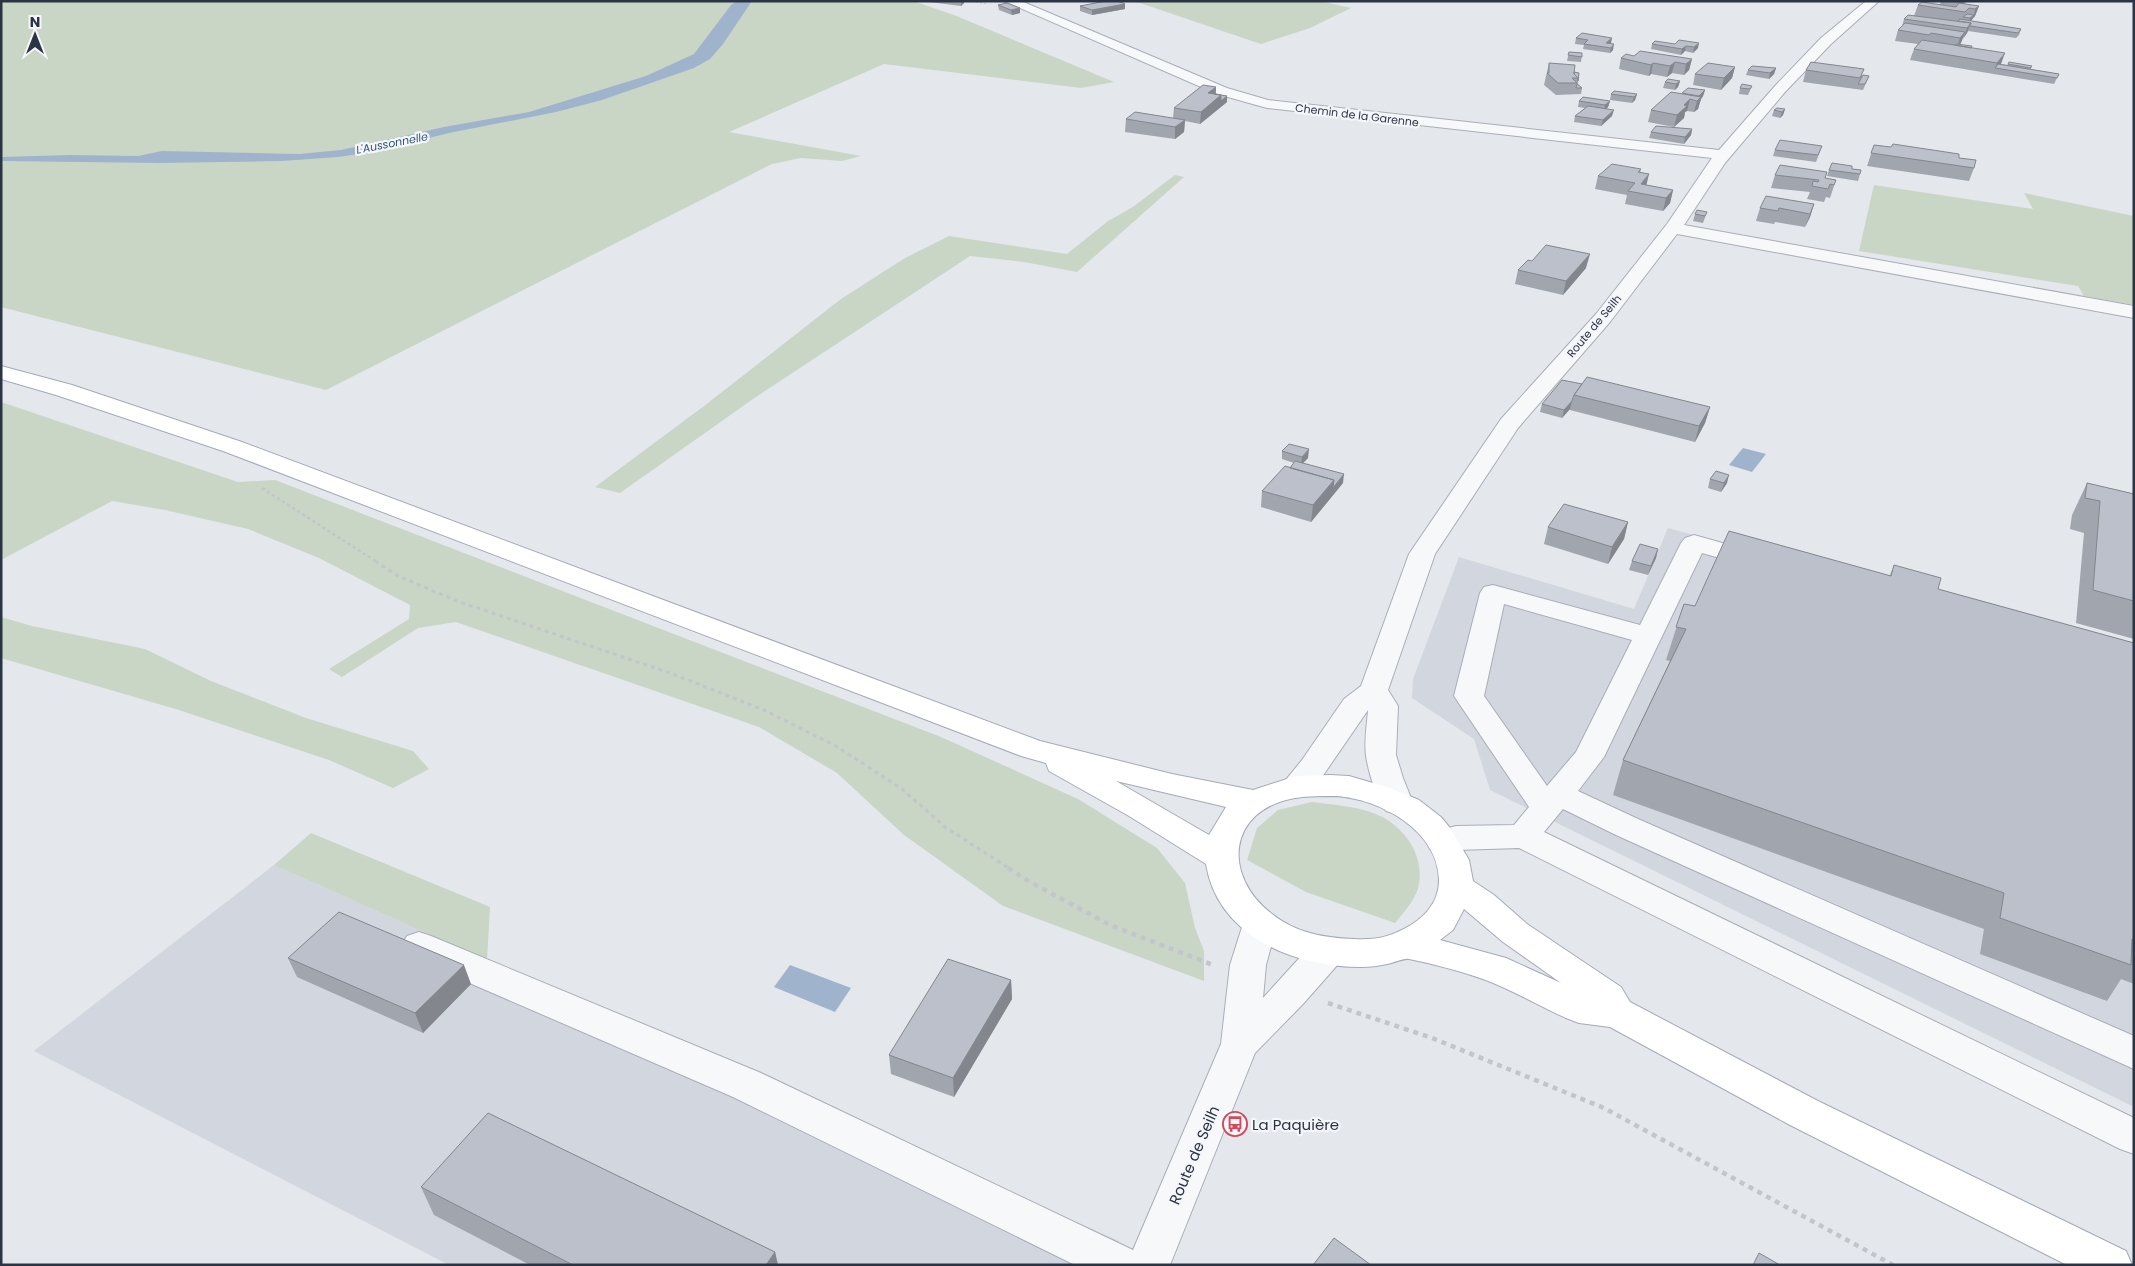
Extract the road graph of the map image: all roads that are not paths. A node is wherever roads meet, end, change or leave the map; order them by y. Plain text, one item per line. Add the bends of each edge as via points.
1 (1010, 1) edge
2 (1873, 1) edge
3 (1723, 155) junction
4 (1673, 228) junction
5 (2134, 312) edge
6 (1, 372) edge
7 (1780, 567) edge
8 (1648, 636) junction
9 (1374, 690) junction
10 (1032, 749) junction
11 (1296, 787) junction
12 (1256, 801) junction
13 (1552, 801) junction
14 (1397, 803) junction
15 (1523, 836) junction
16 (1442, 841) junction
17 (1221, 858) junction
18 (1456, 887) junction
19 (1260, 924) junction
20 (1406, 945) junction
21 (419, 946) edge
22 (1327, 952) junction
23 (1617, 1013) junction
24 (1240, 1044) junction
25 (2134, 1053) edge
26 (2134, 1136) edge
27 (1120, 1265) edge
28 (1148, 1265) edge
29 (2111, 1265) edge

1 - 3 street, Chemin de la Garenne via 1222,91 1267,104
2 - 3 street, Route de Seilh via 1826,41
3 - 4 street, Route de Seilh
4 - 5 street
4 - 9 street, Route de Seilh via 1603,318 1508,424 1422,554
6 - 10 main road via 232,446
7 - 8 street via 1694,543
8 - 13 street via 1589,757
8 - 13 street via 1493,593 1469,696
9 - 11 street via 1354,706
9 - 14 street via 1383,706 1381,755
10 - 12 main road via 1218,796
10 - 17 main road via 1140,808
11 - 12 main road
11 - 14 main road via 1348,787
12 - 17 main road via 1236,816 1224,836
13 - 15 street
13 - 25 street via 1627,828
14 - 16 main road via 1423,820
15 - 16 street
15 - 26 street
16 - 18 main road via 1454,864
17 - 19 main road via 1225,881 1238,904
18 - 20 main road via 1441,921
18 - 23 main road via 1482,904 1515,933 1608,997
19 - 22 main road via 1291,941
19 - 24 street, Route de Seilh via 1248,965
20 - 22 main road via 1369,954
20 - 23 main road via 1493,968 1579,1008
21 - 27 street via 747,1084
22 - 24 street, Route de Seilh
23 - 29 main road via 1804,1113
24 - 28 street, Route de Seilh

